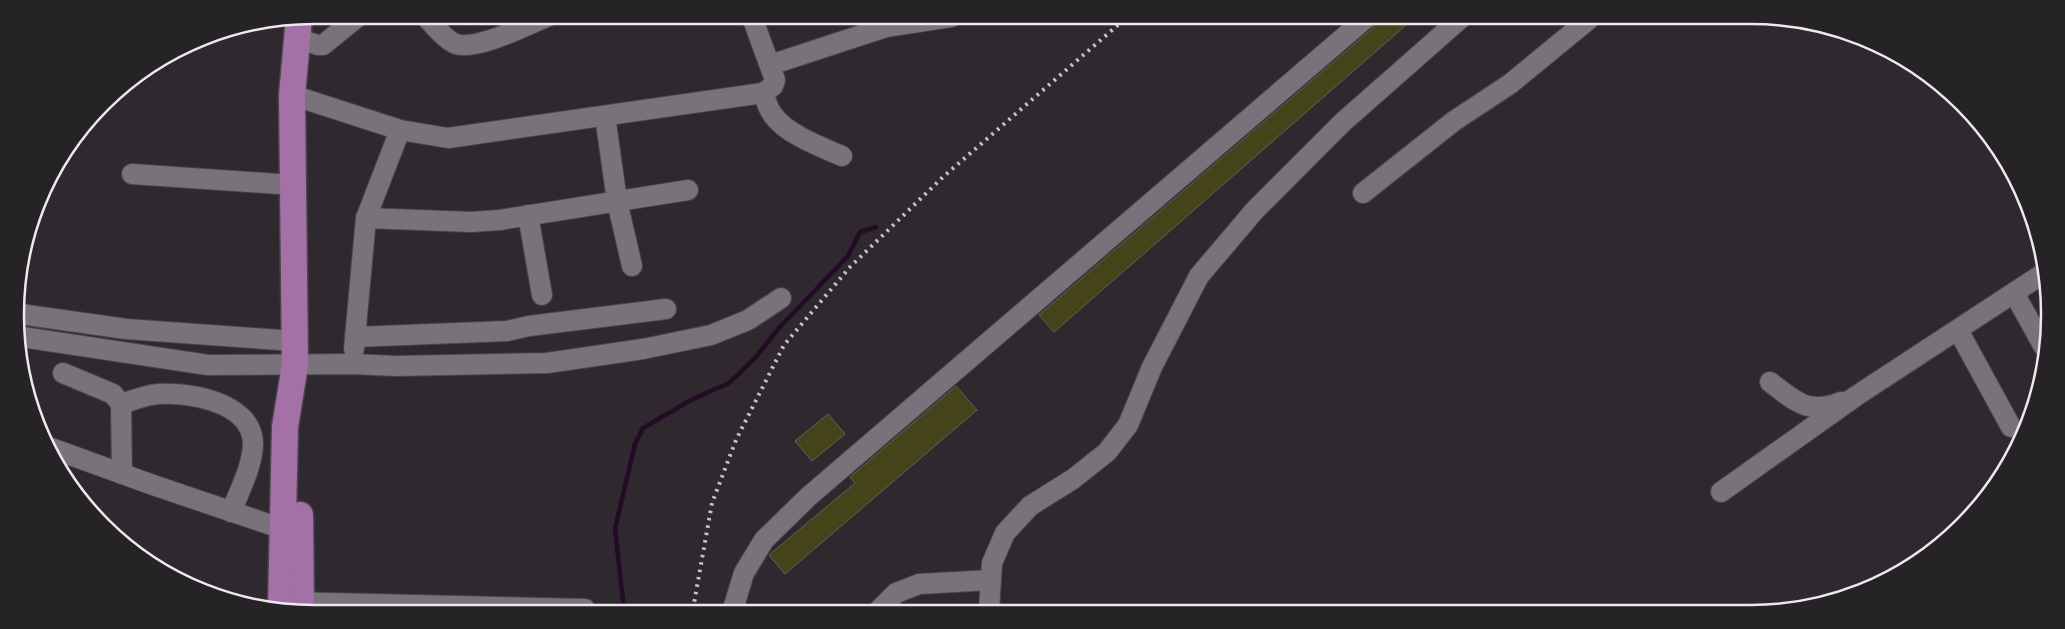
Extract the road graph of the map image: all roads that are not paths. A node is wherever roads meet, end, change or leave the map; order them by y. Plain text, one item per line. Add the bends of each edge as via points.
1 (349, 24) edge
2 (433, 24) edge
3 (529, 24) edge
4 (755, 24) edge
5 (888, 24) edge
6 (1359, 24) edge
7 (1455, 24) edge
8 (1583, 24) edge
9 (299, 28) edge
10 (770, 65) junction
11 (763, 93) junction
12 (292, 96) junction
13 (605, 116) junction
14 (400, 130) junction
15 (842, 156) dead end
16 (132, 174) dead end
17 (293, 185) junction
18 (688, 190) dead end
19 (1363, 193) dead end
20 (617, 201) junction
21 (528, 215) junction
22 (366, 218) junction
23 (632, 266) dead end
24 (2039, 276) edge
25 (2014, 293) junction
26 (542, 295) dead end
27 (781, 298) dead end
28 (666, 309) dead end
29 (24, 315) edge
30 (1958, 330) junction
31 (24, 337) edge
32 (355, 337) junction
33 (2040, 340) edge
34 (352, 364) junction
35 (294, 365) junction
36 (63, 373) dead end
37 (1770, 382) dead end
38 (1856, 396) junction
39 (121, 404) junction
40 (2011, 427) dead end
41 (58, 451) edge
42 (122, 474) junction
43 (1720, 492) dead end
44 (231, 512) junction
45 (283, 528) junction
46 (991, 580) junction
47 (291, 605) edge
48 (733, 605) edge
49 (884, 605) edge
50 (989, 605) edge

1 - 9 street via 324,44 318,45
2 - 3 street via 454,44 466,46
4 - 10 street
5 - 10 street
6 - 48 street via 808,497 764,540 744,572
7 - 46 street via 1343,122 1255,210 1199,276 1152,367 1128,424 1107,452 1073,479 1030,506 1004,532 992,563
8 - 19 street via 1510,84 1454,121
9 - 12 main road
10 - 11 street via 775,80 773,86
11 - 13 street
11 - 15 street via 773,116 783,124 803,138
12 - 14 street
12 - 17 main road
13 - 14 street via 448,138
13 - 20 street
14 - 22 street
16 - 17 street
17 - 35 main road
18 - 20 street
20 - 21 street
20 - 23 street
21 - 22 street via 471,222
21 - 26 street
22 - 32 street
24 - 25 street
25 - 30 street
25 - 33 street
27 - 34 street via 727,330 642,349 547,362
28 - 32 street via 506,331
29 - 35 street via 126,329
30 - 38 street
30 - 40 street
31 - 35 street via 208,365
32 - 34 street
34 - 35 street
35 - 45 main road via 285,427
35 - 47 main road via 300,427
36 - 39 street via 113,394
37 - 38 street via 1800,405 1824,409
38 - 43 street
39 - 42 street
39 - 44 street via 150,395 184,394 224,405 241,416 250,428 253,446
41 - 42 street
42 - 44 street
44 - 45 street
45 - 47 main road
46 - 49 street via 919,584 896,594
46 - 50 street

